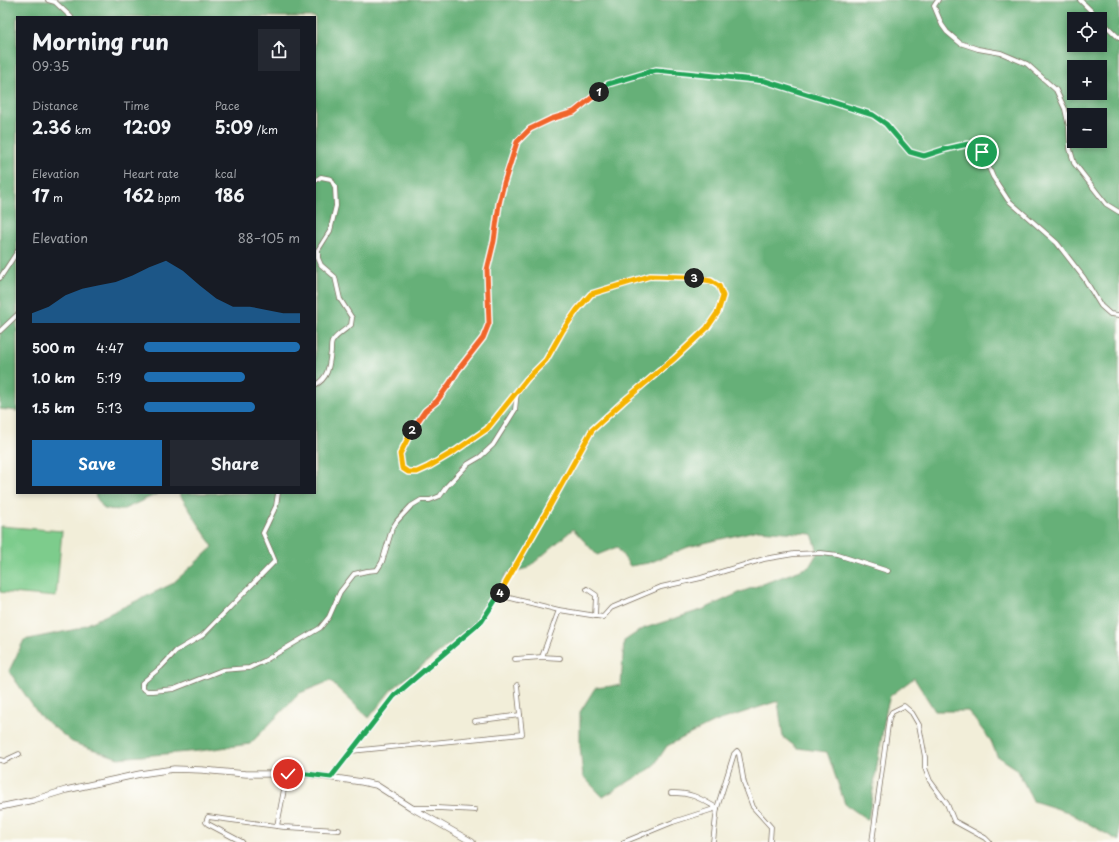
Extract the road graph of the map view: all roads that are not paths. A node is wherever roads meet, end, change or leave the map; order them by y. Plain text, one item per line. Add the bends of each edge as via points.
1 (48, 0) edge
2 (938, 0) edge
3 (1080, 0) edge
4 (70, 16) edge
5 (1119, 38) edge
6 (316, 180) edge
7 (1119, 212) edge
8 (16, 254) edge
9 (0, 278) edge
10 (1119, 315) edge
11 (16, 316) edge
12 (0, 330) edge
13 (316, 385) edge
14 (518, 390) junction
15 (278, 494) edge
16 (888, 571) dead end
17 (587, 589) dead end
18 (498, 595) junction
19 (559, 610) junction
20 (595, 616) junction
21 (542, 656) junction
22 (560, 658) dead end
23 (515, 659) dead end
24 (517, 685) dead end
25 (520, 715) junction
26 (475, 721) dead end
27 (351, 751) junction
28 (19, 754) dead end
29 (0, 760) edge
30 (288, 774) junction
31 (331, 777) junction
32 (671, 794) dead end
33 (0, 807) edge
34 (412, 808) junction
35 (717, 808) junction
36 (475, 810) dead end
37 (277, 826) junction
38 (339, 830) dead end
39 (242, 842) edge
40 (472, 842) edge
41 (624, 842) edge
42 (713, 842) edge
43 (770, 842) edge
44 (872, 842) edge
45 (989, 842) edge

1 - 4 street via 55,2
2 - 7 street via 934,6 942,25 960,43 1001,53 1027,64 1056,90 1070,127 1070,149 1074,163 1106,204
3 - 5 street
6 - 13 street via 321,177 331,178 335,187 336,206 330,230 318,250 318,258 321,265 335,277 340,299 352,318 351,325 331,344 326,377
8 - 9 street
10 - 14 street via 1110,314 1101,306 1084,278 1057,243 1008,200 993,177 982,152 968,144 924,156 910,152 886,124 873,115 765,81 656,70 608,84 574,112 530,129 517,142 499,204 487,270 489,323 483,338 411,432 400,454 402,468 408,472 417,472 455,451 487,429
11 - 12 street
14 - 15 street via 515,410 493,445 468,464 440,496 421,500 396,521 377,570 354,574 340,592 329,617 320,628 249,668 222,670 174,689 147,691 142,688 142,683 176,651 203,635 275,560 263,533 276,506
14 - 18 street via 546,360 566,325 591,294 650,276 685,277 711,281 719,286 723,296 721,304 707,328 592,430
16 - 20 street via 838,556 821,553 794,554 764,559 702,578 661,587 611,608 603,617
17 - 20 street via 596,595
18 - 19 street
18 - 27 street via 482,621 394,696
19 - 20 street
19 - 21 street
21 - 22 street
21 - 23 street
24 - 25 street
25 - 26 street
25 - 27 street via 522,734
27 - 31 street
28 - 29 street via 4,761
30 - 31 street
30 - 33 street via 174,769 66,790
30 - 37 street
31 - 34 street via 376,785
32 - 35 street via 683,792 699,797
34 - 36 street
34 - 40 street
35 - 41 street
35 - 42 street
35 - 43 street via 734,754 738,752 744,783 753,807 771,827
37 - 38 street
37 - 39 street via 208,816 208,824
44 - 45 street via 889,718 892,712 904,706 919,725 925,768 954,821

